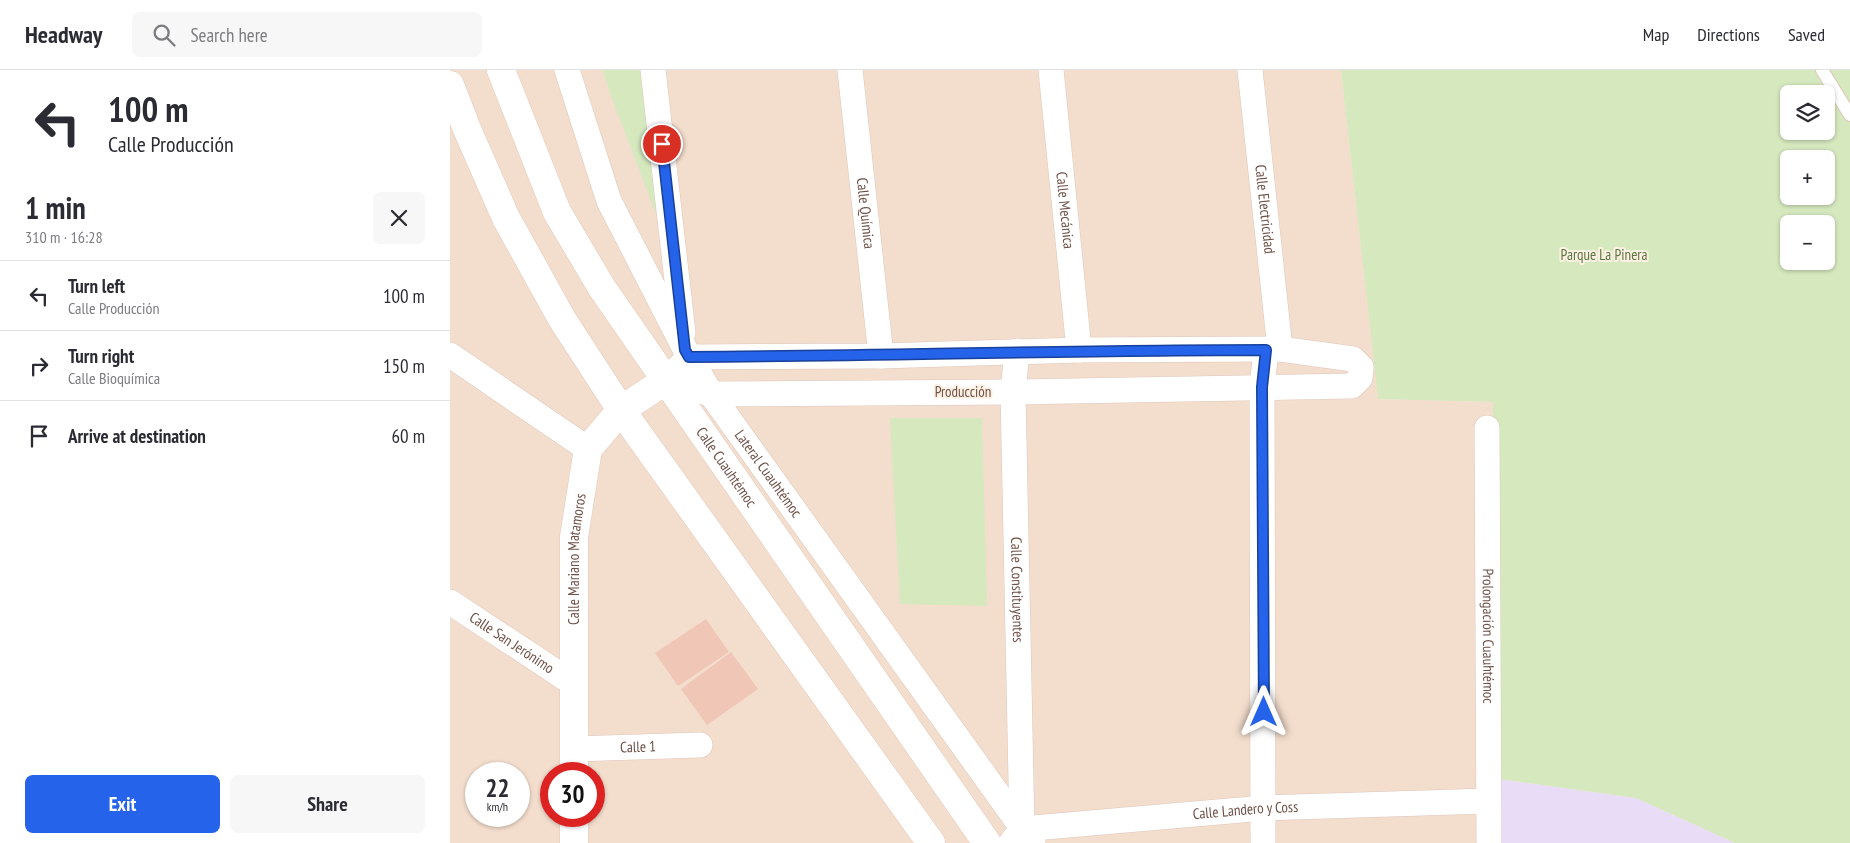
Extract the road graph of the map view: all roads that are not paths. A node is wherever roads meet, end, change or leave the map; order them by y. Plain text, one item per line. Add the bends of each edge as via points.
1 (502, 70) edge
2 (567, 70) edge
3 (653, 70) edge
4 (850, 70) edge
5 (1051, 70) edge
6 (1250, 70) edge
7 (1822, 70) edge
8 (450, 85) edge
9 (1850, 115) edge
10 (458, 124) edge
11 (1273, 349) junction
12 (1079, 350) junction
13 (1017, 352) junction
14 (687, 353) junction
15 (450, 355) edge
16 (880, 356) junction
17 (665, 380) junction
18 (1262, 387) junction
19 (1013, 392) junction
20 (711, 394) junction
21 (621, 410) junction
22 (1487, 428) dead end
23 (588, 450) junction
24 (451, 606) edge
25 (574, 684) junction
26 (700, 745) dead end
27 (574, 761) edge
28 (1488, 801) junction
29 (1264, 808) junction
30 (574, 827) edge
31 (1022, 838) edge
32 (574, 843) edge
33 (931, 843) edge
34 (987, 843) edge
35 (1263, 843) edge
36 (1489, 843) edge

1 - 17 main road, Calle Cuauhtémoc via 557,212 602,288
2 - 14 street, Lateral Cuauhtémoc via 609,201
3 - 14 street
4 - 16 street, Calle Química
5 - 12 street, Calle Mecánica
6 - 11 street, Calle Electricidad
7 - 9 lane
8 - 10 main road
10 - 21 main road via 538,277
11 - 12 street
11 - 18 street, Calle Electricidad
11 - 18 street, Producción via 1353,359 1361,367 1360,378 1352,386
12 - 13 street
13 - 16 street
13 - 19 street, Calle Constituyentes
14 - 16 street
14 - 17 street
14 - 20 street, Lateral Cuauhtémoc
15 - 23 street
17 - 20 street, Producción
17 - 21 main road
17 - 34 main road, Calle Cuauhtémoc
18 - 19 street, Producción
18 - 29 street, Calle Electricidad
19 - 20 street, Producción
19 - 31 street, Calle Constituyentes
20 - 31 street, Lateral Cuauhtémoc
21 - 23 main road
21 - 33 main road
22 - 28 street, Prolongación Cuauhtémoc
23 - 25 main road, Calle Mariano Matamoros via 574,537
24 - 25 street, Calle San Jerónimo
25 - 27 main road, Calle Mariano Matamoros
26 - 27 street, Calle 1
28 - 29 street, Calle Landero y Coss
28 - 36 street, Prolongación Cuauhtémoc
29 - 31 street, Calle Landero y Coss
29 - 35 street, Calle Electricidad
30 - 32 main road

